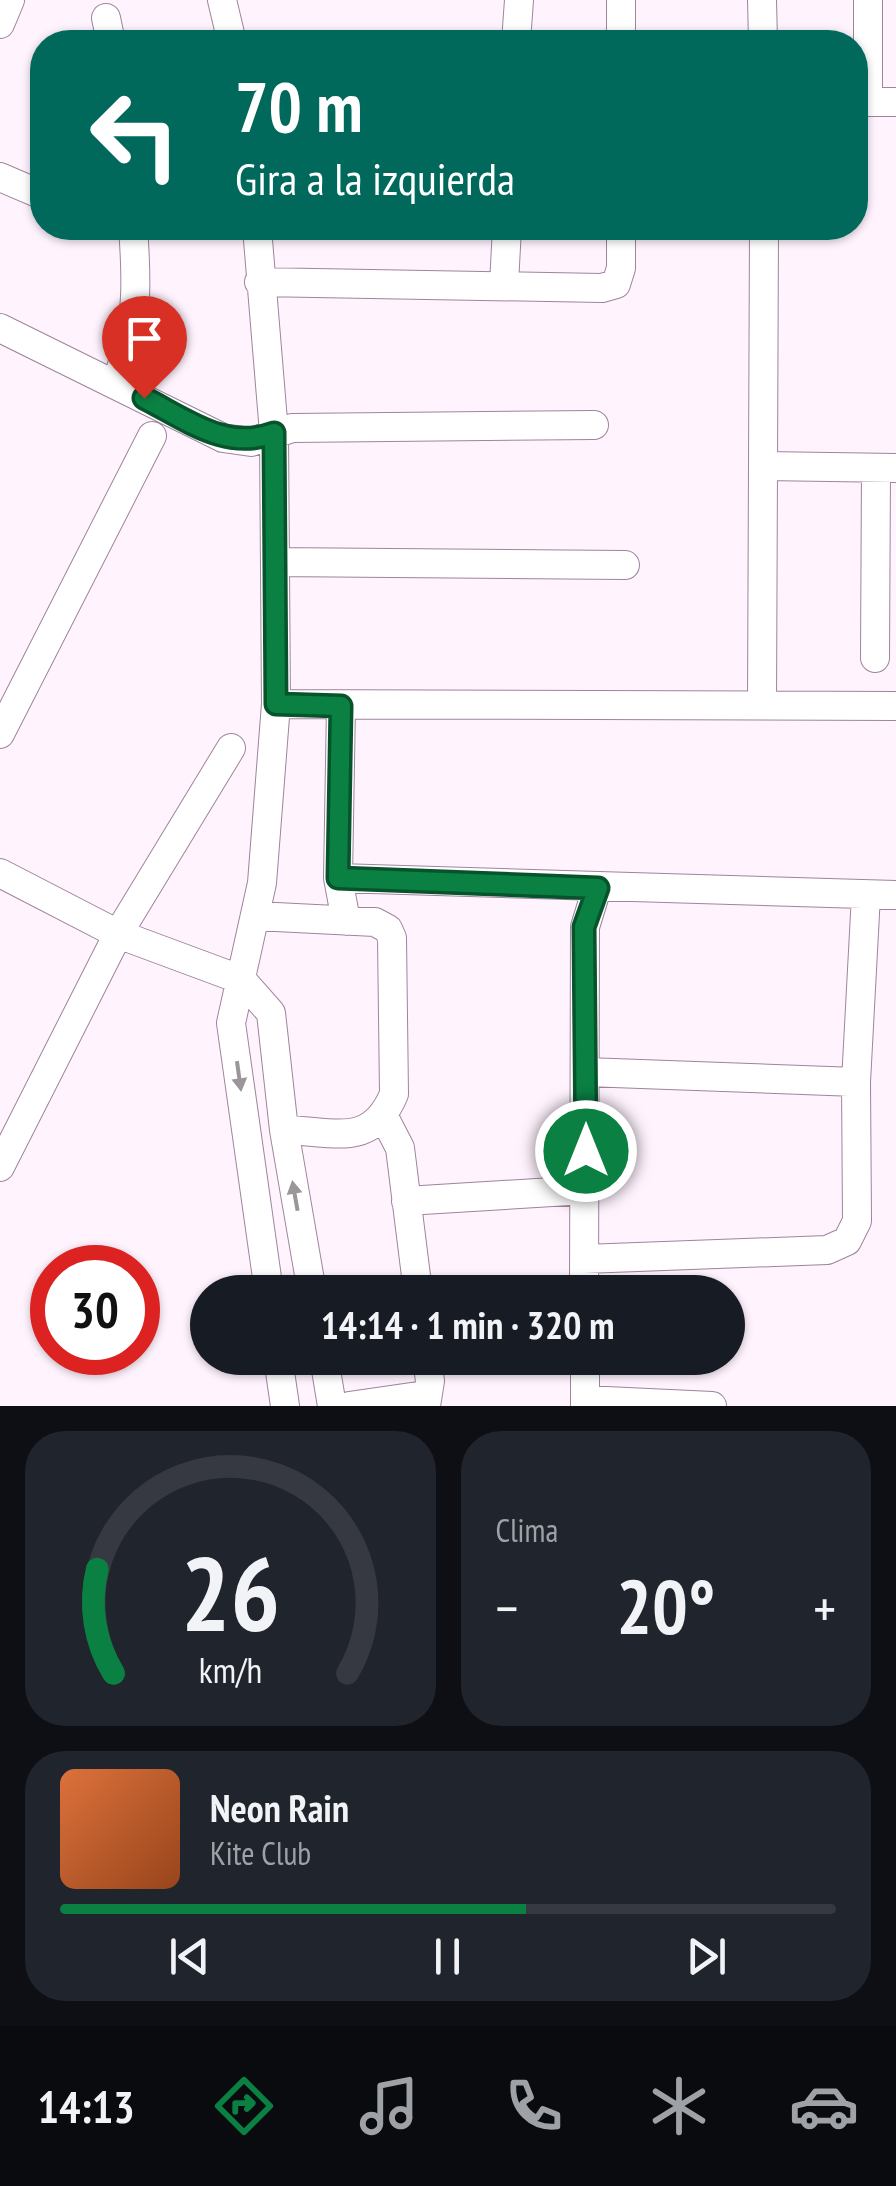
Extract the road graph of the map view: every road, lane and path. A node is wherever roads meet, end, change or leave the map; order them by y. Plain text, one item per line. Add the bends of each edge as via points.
1 (10, 0) edge
2 (222, 0) edge
3 (519, 0) edge
4 (621, 0) edge
5 (762, 0) edge
6 (868, 0) edge
7 (0, 24) edge
8 (229, 30) edge
9 (517, 30) edge
10 (621, 30) edge
11 (763, 30) edge
12 (873, 102) edge
13 (0, 177) edge
14 (30, 190) edge
15 (131, 240) edge
16 (257, 240) edge
17 (506, 240) edge
18 (621, 240) edge
19 (764, 240) edge
20 (258, 282) junction
21 (504, 284) junction
22 (0, 328) edge
23 (116, 384) junction
24 (594, 425) dead end
25 (274, 433) junction
26 (152, 436) dead end
27 (764, 466) junction
28 (886, 468) edge
29 (275, 562) junction
30 (625, 565) dead end
31 (875, 658) dead end
32 (276, 704) junction
33 (341, 706) junction
34 (762, 706) junction
35 (896, 706) edge
36 (0, 734) edge
37 (231, 748) dead end
38 (0, 873) edge
39 (338, 878) junction
40 (598, 888) junction
41 (866, 896) junction
42 (896, 896) edge
43 (256, 916) junction
44 (346, 921) junction
45 (118, 934) junction
46 (242, 980) junction
47 (586, 1072) junction
48 (856, 1082) junction
49 (384, 1117) junction
50 (284, 1130) junction
51 (0, 1167) edge
52 (585, 1190) junction
53 (406, 1201) junction
54 (584, 1259) junction
55 (267, 1275) edge
56 (309, 1275) edge
57 (416, 1275) edge
58 (584, 1275) edge
59 (280, 1375) edge
60 (327, 1375) edge
61 (429, 1375) edge
62 (584, 1375) edge
63 (425, 1400) edge
64 (585, 1403) edge
65 (285, 1406) edge
66 (332, 1406) edge
67 (349, 1406) edge
68 (712, 1406) edge

1 - 7 street
2 - 8 street
3 - 9 street
4 - 10 street
5 - 11 street
6 - 12 street
13 - 14 street
15 - 23 street via 139,282 134,332
16 - 20 street
17 - 21 street
18 - 21 street via 616,284
19 - 27 street
20 - 21 street
20 - 25 street
22 - 23 street
23 - 25 street via 224,438 251,442
24 - 25 street
25 - 29 street
26 - 36 street
27 - 28 street
27 - 34 street
28 - 31 street
29 - 30 street
29 - 32 street
32 - 33 street
32 - 43 street
33 - 34 street
33 - 39 street
34 - 35 street
37 - 45 street
38 - 45 street
39 - 40 street
39 - 44 street
40 - 41 street
40 - 47 street via 584,927
41 - 42 street
41 - 48 street
43 - 44 street
43 - 46 street
44 - 49 street via 375,922 392,938 394,1094
45 - 46 street
45 - 51 street
46 - 50 street via 272,1013
46 -> 55 street via 231,1023
47 - 48 street
47 - 52 street
48 - 54 street via 857,1220 847,1241 827,1250
49 - 50 street via 372,1129 355,1132
49 - 53 street via 400,1148
56 -> 50 street
52 - 53 street
52 - 54 street
53 - 57 street
54 - 58 street
59 - 65 street
60 - 66 street
61 - 63 street
62 - 64 street
63 - 67 street
64 - 68 street

